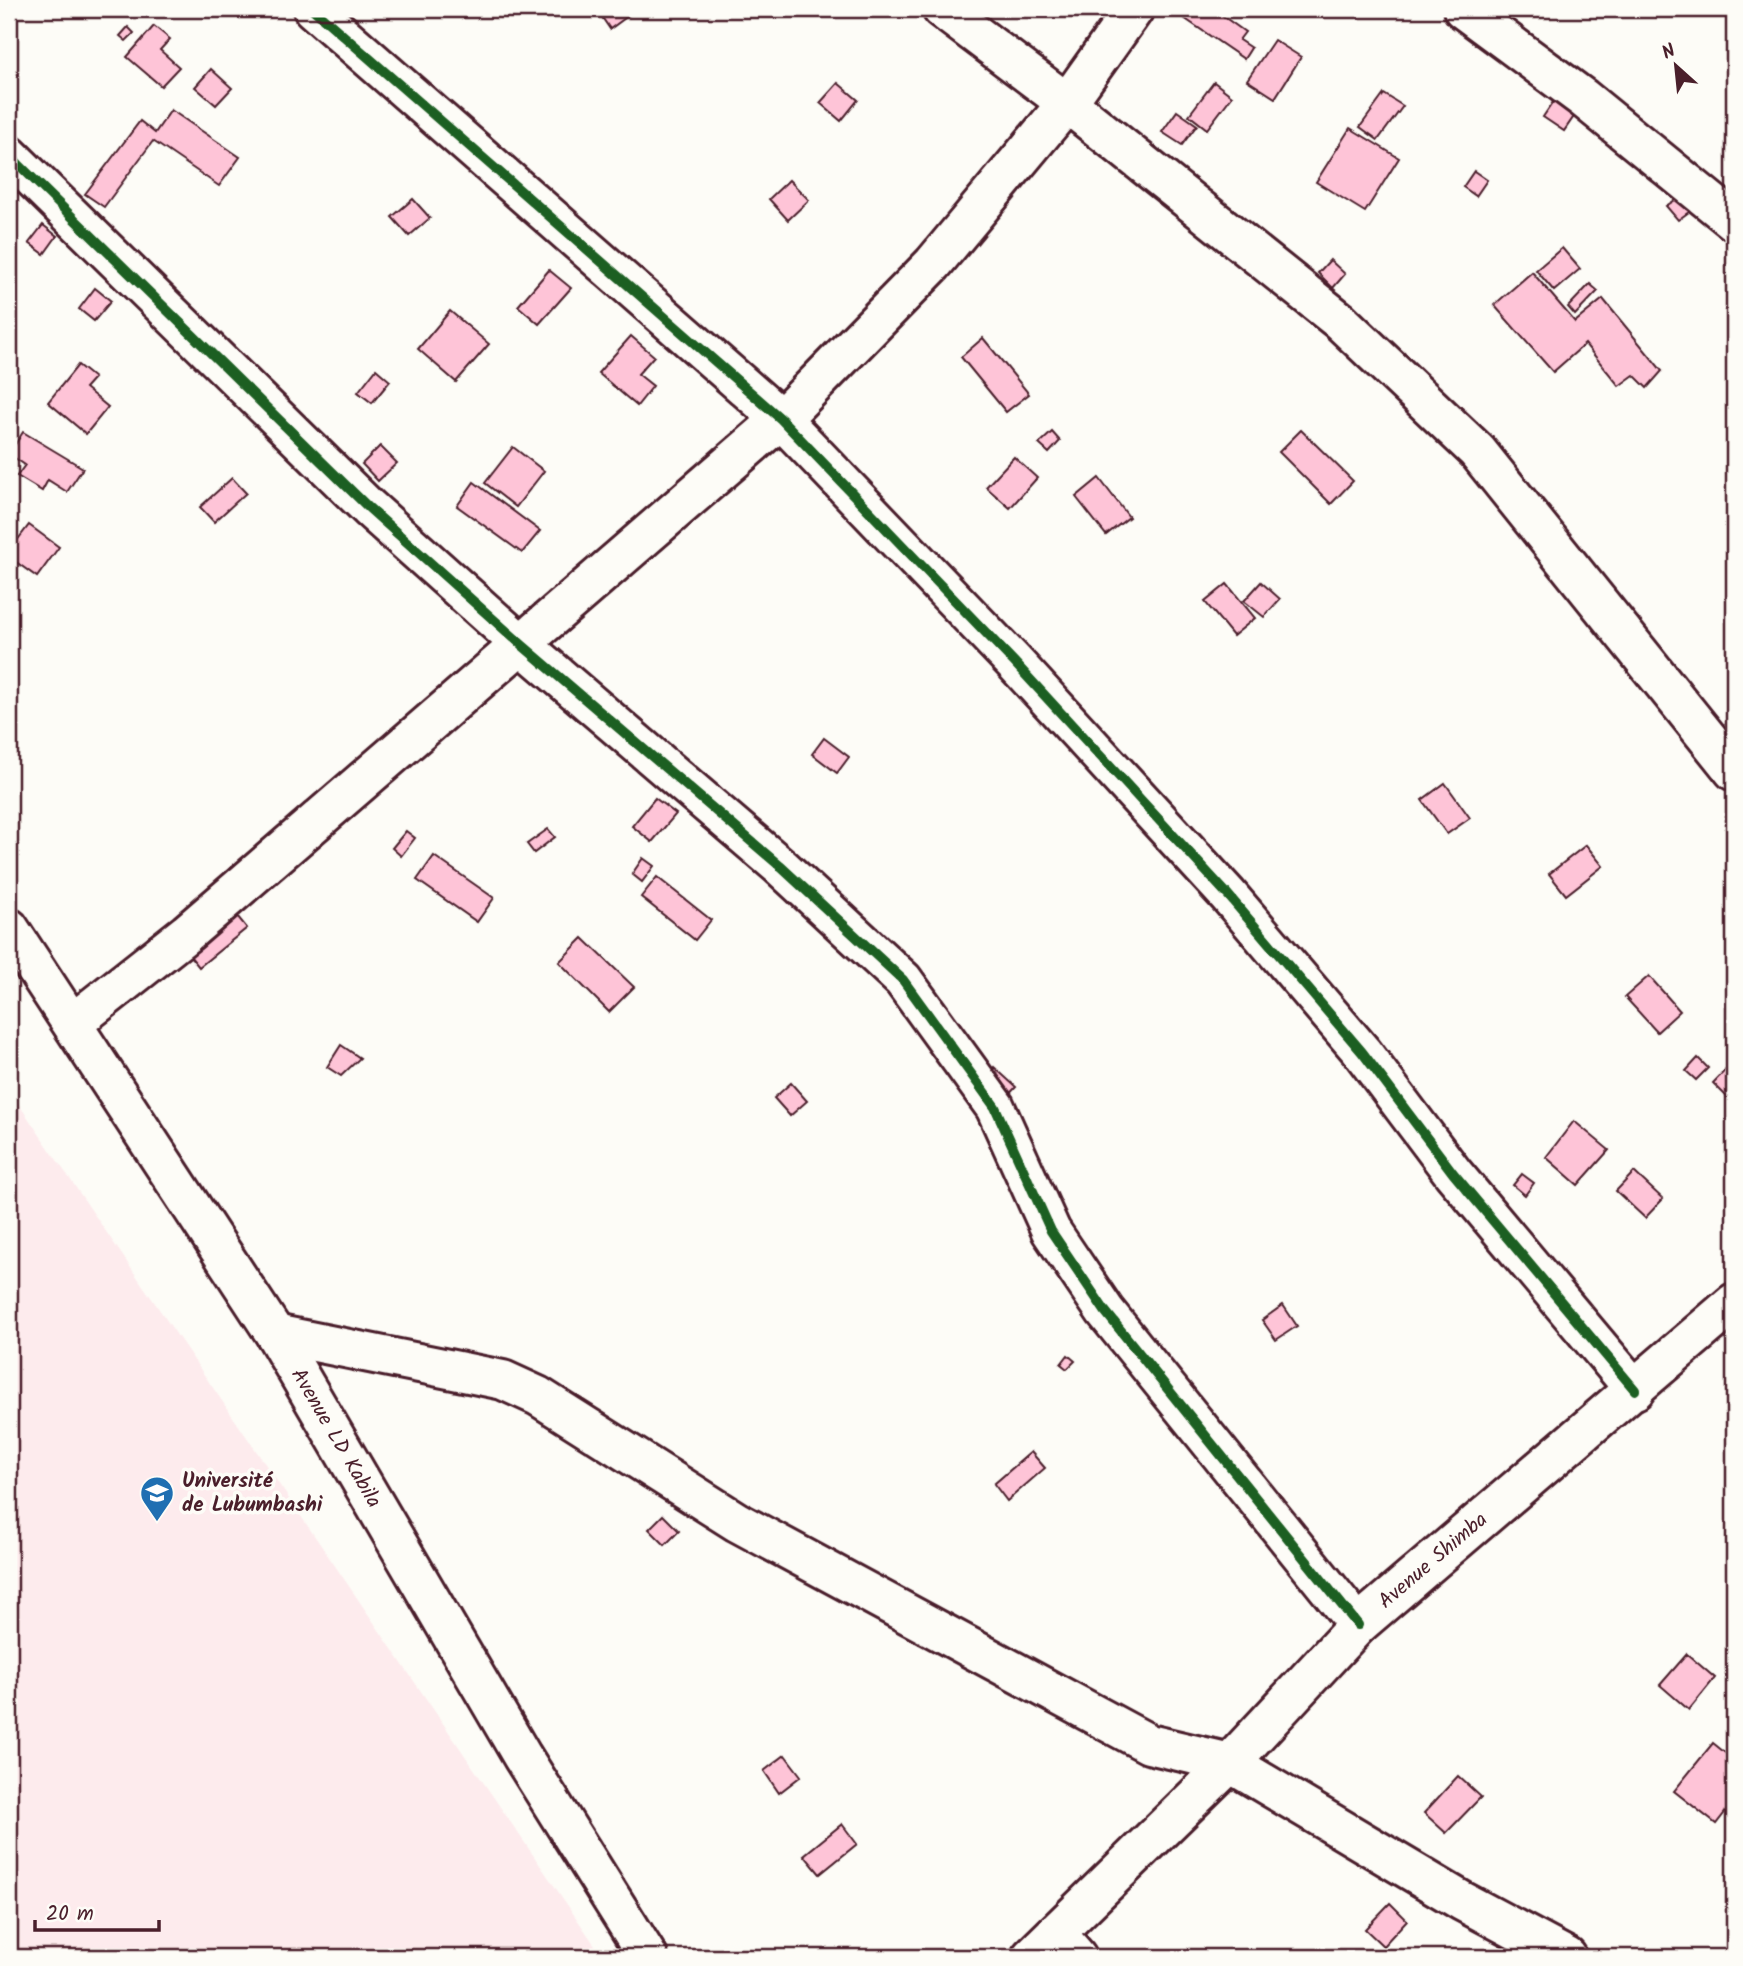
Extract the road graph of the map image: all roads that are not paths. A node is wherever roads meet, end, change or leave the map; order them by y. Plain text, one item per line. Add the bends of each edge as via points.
1 (313, 9) edge
2 (942, 9) edge
3 (1134, 9) edge
4 (1463, 9) edge
5 (1067, 103) junction
6 (9, 155) edge
7 (1734, 221) edge
8 (781, 419) junction
9 (522, 645) junction
10 (1734, 771) edge
11 (9, 928) edge
12 (73, 1023) junction
13 (1734, 1303) edge
14 (275, 1334) junction
15 (1635, 1390) junction
16 (1359, 1625) junction
17 (1230, 1763) junction
18 (1055, 1949) edge
19 (648, 1957) edge
20 (1567, 1957) edge

1 - 8 street
2 - 5 street
3 - 5 street
4 - 7 street via 1583,98
5 - 8 street via 933,264
5 - 10 street via 1340,321 1477,451
6 - 9 street via 369,508
8 - 9 street
8 - 15 street via 1228,895 1362,1052 1453,1173
9 - 12 street via 187,933
9 - 16 street via 780,866 902,980 995,1107 1051,1231 1076,1271
11 - 12 street, Avenue LD Kabila
12 - 14 street, Avenue LD Kabila
13 - 15 street, Avenue Shimba
14 - 17 street via 503,1380 737,1522 1149,1744
14 - 19 street, Avenue LD Kabila via 522,1756
15 - 16 street, Avenue Shimba
16 - 17 street, Avenue Shimba
17 - 18 street, Avenue Shimba
17 - 20 street

